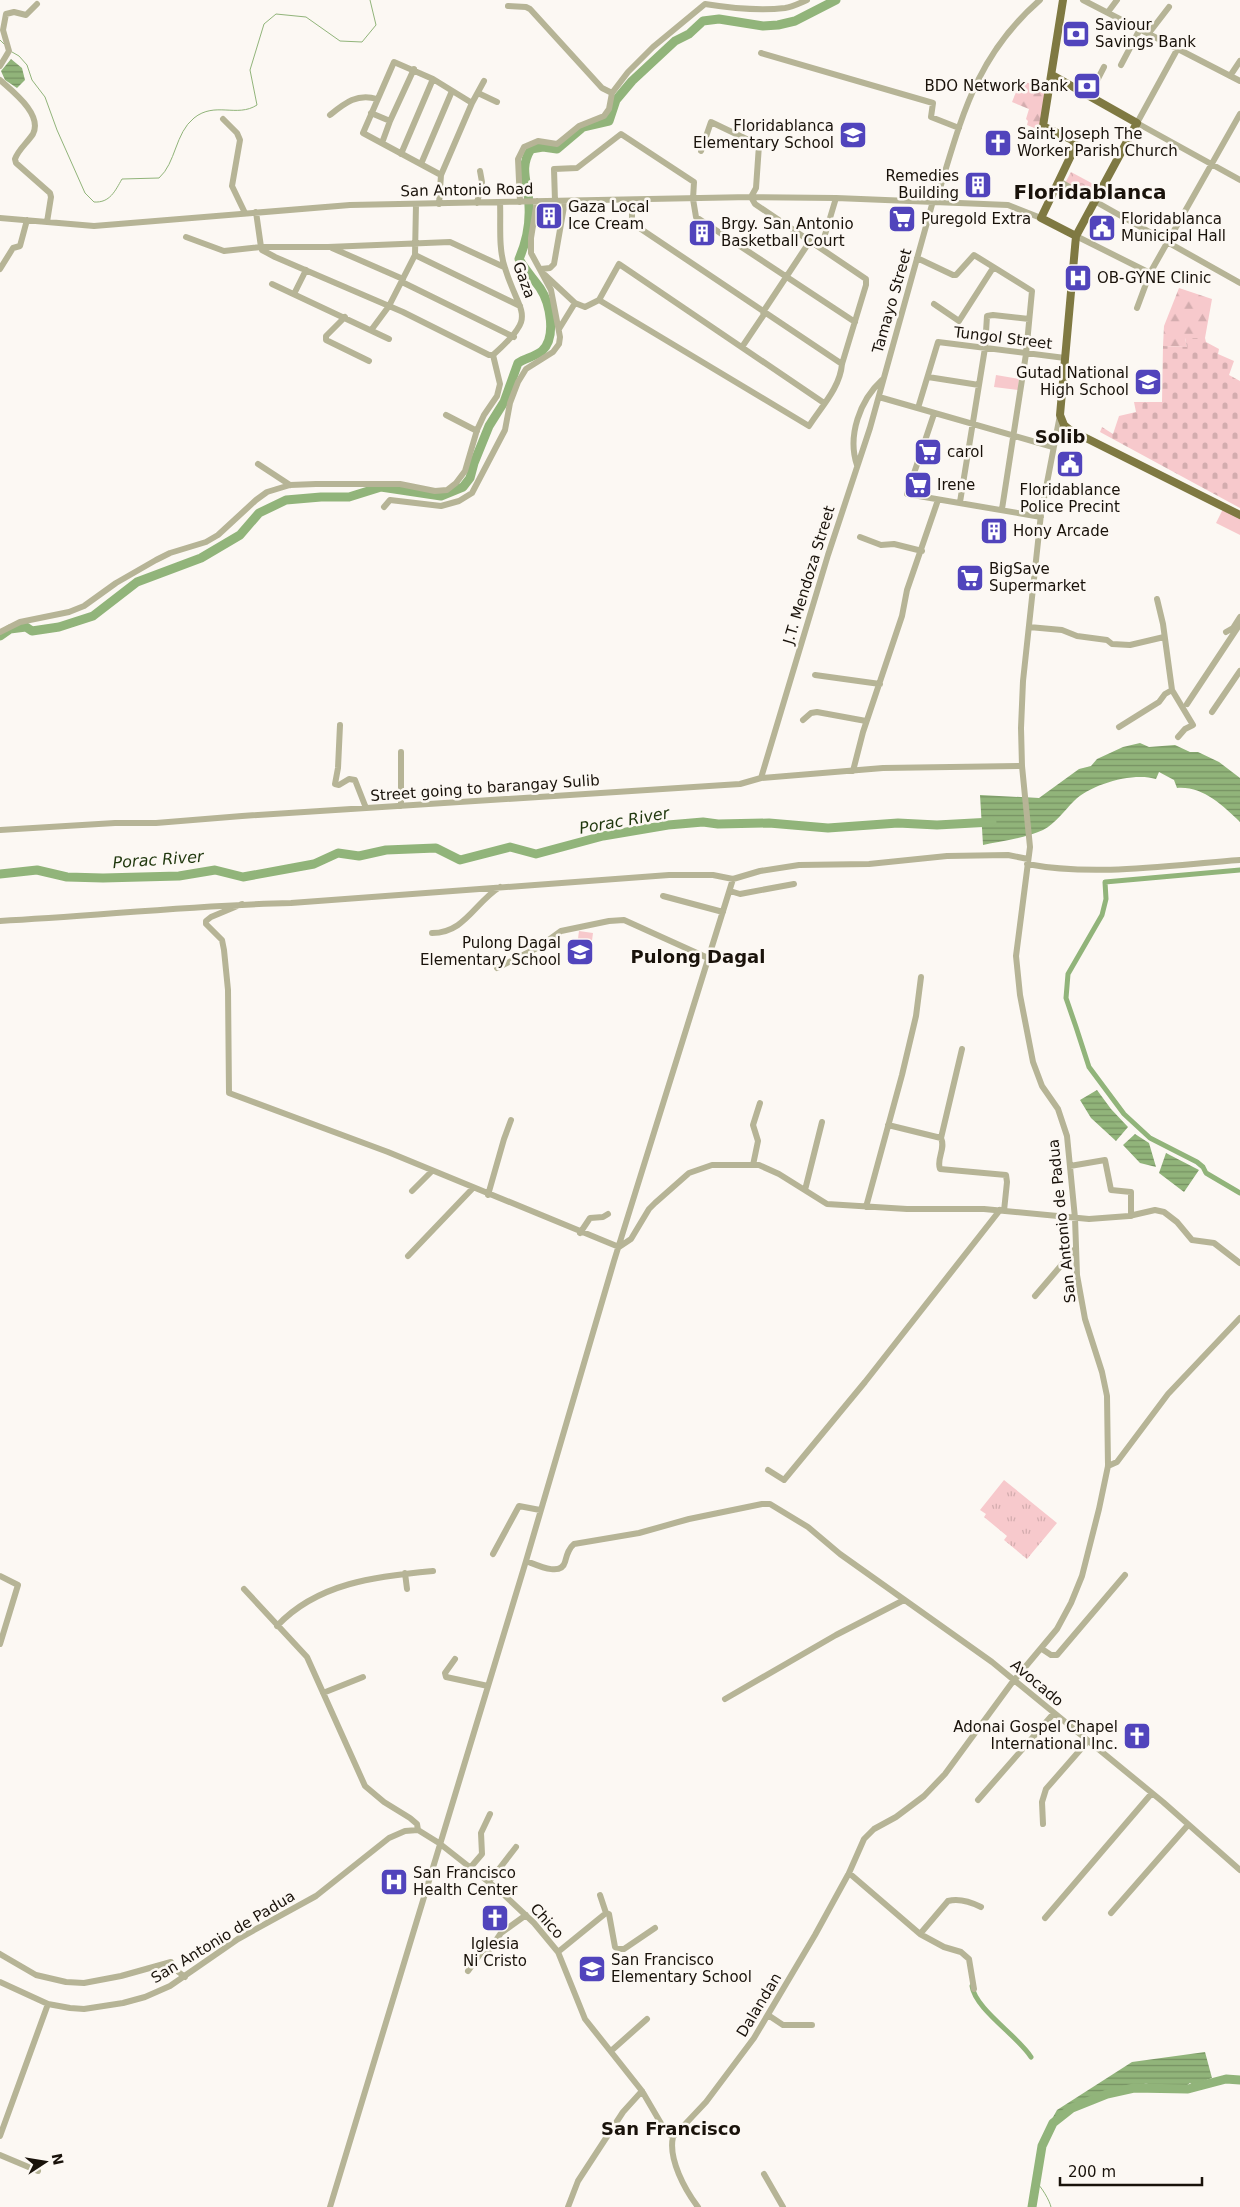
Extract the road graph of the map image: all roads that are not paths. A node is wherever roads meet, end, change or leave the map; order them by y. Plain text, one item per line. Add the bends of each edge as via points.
1 (807, 0) edge
2 (1040, 0) edge
3 (1063, 0) edge
4 (1083, 0) edge
5 (1117, 0) edge
6 (704, 2) edge
7 (37, 4) dead end
8 (508, 6) dead end
9 (1169, 7) dead end
10 (1108, 12) junction
11 (1140, 29) junction
12 (1149, 34) junction
13 (1178, 48) junction
14 (761, 53) dead end
15 (1240, 61) edge
16 (1121, 65) dead end
17 (0, 66) edge
18 (1104, 67) dead end
19 (414, 69) junction
20 (1052, 75) junction
21 (1230, 76) junction
22 (433, 79) junction
23 (0, 80) edge
24 (484, 81) dead end
25 (1240, 81) edge
26 (452, 91) junction
27 (478, 93) junction
28 (612, 93) junction
29 (1089, 96) junction
30 (377, 100) junction
31 (497, 102) dead end
32 (472, 103) junction
33 (371, 113) junction
34 (1240, 114) edge
35 (330, 115) dead end
36 (223, 120) dead end
37 (390, 121) junction
38 (1138, 123) junction
39 (958, 128) junction
40 (382, 143) junction
41 (701, 151) dead end
42 (401, 154) junction
43 (421, 164) junction
44 (1212, 165) junction
45 (480, 171) dead end
46 (441, 175) junction
47 (1240, 180) edge
48 (1059, 181) junction
49 (752, 198) junction
50 (836, 198) junction
51 (693, 199) junction
52 (632, 200) junction
53 (1094, 200) junction
54 (536, 201) junction
55 (555, 201) junction
56 (565, 201) junction
57 (935, 201) junction
58 (500, 202) junction
59 (522, 202) junction
60 (477, 203) junction
61 (416, 204) junction
62 (439, 204) junction
63 (256, 212) junction
64 (245, 213) junction
65 (0, 218) edge
66 (1041, 218) junction
67 (27, 220) junction
68 (47, 222) junction
69 (1076, 236) junction
70 (186, 237) dead end
71 (810, 241) junction
72 (1168, 242) junction
73 (417, 243) junction
74 (261, 247) junction
75 (328, 247) junction
76 (821, 248) junction
77 (415, 255) junction
78 (917, 258) junction
79 (504, 267) junction
80 (994, 268) junction
81 (0, 269) edge
82 (306, 270) junction
83 (542, 271) junction
84 (1150, 274) junction
85 (787, 276) junction
86 (402, 280) junction
87 (1240, 283) edge
88 (272, 284) dead end
89 (294, 294) junction
90 (599, 300) junction
91 (575, 303) junction
92 (934, 304) dead end
93 (389, 306) junction
94 (520, 306) junction
95 (1137, 308) dead end
96 (764, 312) junction
97 (345, 317) junction
98 (1030, 319) junction
99 (855, 322) junction
100 (559, 329) junction
101 (372, 330) junction
102 (514, 337) junction
103 (389, 339) dead end
104 (742, 347) junction
105 (984, 348) junction
106 (1026, 354) junction
107 (493, 355) junction
108 (1065, 358) junction
109 (369, 361) dead end
110 (842, 364) junction
111 (928, 377) junction
112 (883, 379) junction
113 (979, 385) junction
114 (879, 397) junction
115 (824, 402) junction
116 (918, 408) junction
117 (934, 414) junction
118 (1060, 415) junction
119 (446, 416) dead end
120 (973, 424) junction
121 (477, 431) junction
122 (1015, 436) junction
123 (1053, 447) junction
124 (258, 464) dead end
125 (857, 465) junction
126 (290, 485) junction
127 (938, 500) junction
128 (960, 502) junction
129 (384, 507) dead end
130 (1002, 509) junction
131 (1240, 515) edge
132 (1041, 517) junction
133 (860, 537) dead end
134 (922, 551) junction
135 (1157, 599) dead end
136 (1240, 617) edge
137 (1240, 624) edge
138 (1029, 627) junction
139 (0, 632) edge
140 (1226, 632) dead end
141 (1164, 637) junction
142 (1240, 671) edge
143 (815, 675) dead end
144 (880, 684) junction
145 (1172, 690) junction
146 (1187, 704) dead end
147 (1212, 712) dead end
148 (803, 720) dead end
149 (866, 721) junction
150 (340, 725) dead end
151 (1119, 727) dead end
152 (1178, 737) dead end
153 (401, 752) dead end
154 (1022, 766) junction
155 (853, 770) junction
156 (761, 778) junction
157 (401, 806) junction
158 (366, 808) junction
159 (0, 830) edge
160 (1240, 860) edge
161 (1028, 862) junction
162 (733, 880) junction
163 (794, 884) dead end
164 (502, 887) junction
165 (730, 891) junction
166 (663, 896) dead end
167 (242, 904) junction
168 (723, 912) junction
169 (0, 921) edge
170 (432, 933) dead end
171 (708, 958) junction
172 (498, 968) dead end
173 (921, 977) dead end
174 (962, 1049) dead end
175 (760, 1103) dead end
176 (511, 1120) dead end
177 (822, 1122) dead end
178 (888, 1125) junction
179 (941, 1138) junction
180 (753, 1165) junction
181 (1070, 1166) junction
182 (432, 1171) junction
183 (473, 1188) junction
184 (805, 1190) junction
185 (412, 1191) dead end
186 (488, 1194) junction
187 (866, 1207) junction
188 (1002, 1210) junction
189 (608, 1214) dead end
190 (1132, 1216) junction
191 (1075, 1218) junction
192 (580, 1232) junction
193 (619, 1247) junction
194 (1076, 1248) junction
195 (408, 1256) dead end
196 (1240, 1263) edge
197 (1035, 1296) dead end
198 (1240, 1318) edge
199 (1108, 1466) junction
200 (768, 1470) dead end
201 (540, 1510) junction
202 (493, 1554) dead end
203 (526, 1562) junction
204 (432, 1571) dead end
205 (405, 1573) junction
206 (1125, 1575) dead end
207 (0, 1576) edge
208 (244, 1588) dead end
209 (407, 1589) dead end
210 (904, 1600) junction
211 (277, 1626) junction
212 (0, 1644) edge
213 (1042, 1649) junction
214 (455, 1659) dead end
215 (363, 1677) dead end
216 (1015, 1680) junction
217 (488, 1686) junction
218 (323, 1693) junction
219 (726, 1699) dead end
220 (1054, 1712) junction
221 (1088, 1741) junction
222 (1152, 1793) junction
223 (978, 1800) dead end
224 (490, 1814) dead end
225 (1043, 1824) dead end
226 (1188, 1824) junction
227 (418, 1830) junction
228 (439, 1843) junction
229 (516, 1847) dead end
230 (470, 1868) junction
231 (1240, 1870) edge
232 (849, 1873) junction
233 (489, 1882) junction
234 (600, 1895) dead end
235 (981, 1907) dead end
236 (606, 1913) junction
237 (1110, 1913) dead end
238 (526, 1915) junction
239 (1045, 1918) dead end
240 (655, 1928) dead end
241 (920, 1934) junction
242 (558, 1952) junction
243 (0, 1954) edge
244 (468, 1971) dead end
245 (185, 1977) junction
246 (0, 1982) edge
247 (974, 1989) dead end
248 (48, 2004) junction
249 (768, 2015) junction
250 (647, 2018) dead end
251 (812, 2024) dead end
252 (610, 2051) junction
253 (642, 2091) junction
254 (0, 2136) edge
255 (673, 2137) junction
256 (0, 2155) edge
257 (38, 2171) dead end
258 (764, 2174) dead end
259 (330, 2207) edge
260 (568, 2207) edge
261 (698, 2207) edge
262 (783, 2207) edge

1 - 6 street via 786,8 743,8
2 - 39 street, Tamayo Street via 1009,30 987,62
3 - 20 main road
4 - 10 street
5 - 10 street
6 - 28 street via 653,47
7 - 17 street via 26,15 6,14 3,30 9,51
8 - 28 street via 530,9 602,88
9 - 12 street
10 - 11 street
11 - 12 street
11 - 16 street
12 - 13 street
13 - 21 street
13 - 38 street
14 - 39 street via 933,103 931,117
15 - 21 street
18 - 29 street
19 - 22 street
19 - 30 street via 394,62
19 - 37 street
20 - 29 main road
20 - 48 main road via 1043,126 1075,143
21 - 25 street
22 - 26 street
22 - 42 street
23 - 68 street via 26,104 34,121 33,133 15,160 50,192
24 - 27 street
26 - 32 street
26 - 43 street
27 - 31 street
27 - 32 street
28 - 59 street via 604,116 579,126 554,145 538,141 524,147 518,159
29 - 38 main road
30 - 33 street
30 - 35 street via 366,96 348,101
32 - 46 street
33 - 37 street
33 - 40 street via 363,132
34 - 44 street
36 - 64 street via 240,140 232,186
37 - 40 street
38 - 44 street
38 - 53 main road
39 - 57 street, Tamayo Street
40 - 42 street
41 - 49 street via 711,122 759,145 756,188
42 - 43 street
43 - 46 street
44 - 47 street
44 - 72 street
45 - 60 street via 482,182
46 - 62 street
48 - 53 street
48 - 66 main road
49 - 50 street, San Antonio Road
49 - 51 street, San Antonio Road
49 - 71 street via 755,204
50 - 57 street, San Antonio Road
50 - 76 street
51 - 52 street, San Antonio Road
51 - 55 street via 694,182 621,134 577,168 554,169
51 - 85 street via 696,217
52 - 56 street, San Antonio Road
52 - 96 street via 632,223
53 - 69 main road
53 - 72 street
54 - 55 street, San Antonio Road
54 - 59 street, San Antonio Road
54 - 83 street via 530,244 532,258
55 - 56 street, San Antonio Road
56 - 83 street via 554,264
57 - 66 street, San Antonio Road via 1008,205
57 - 78 street, Tamayo Street
58 - 59 street, San Antonio Road
58 - 60 street, San Antonio Road
58 - 79 street, Gaza
60 - 62 street, San Antonio Road
61 - 62 street, San Antonio Road
61 - 63 street, San Antonio Road
61 - 73 street
63 - 64 street, San Antonio Road
63 - 74 street
64 - 68 street, San Antonio Road via 84,226
65 - 67 street, San Antonio Road
66 - 69 main road
67 - 68 street, San Antonio Road
67 - 81 street via 20,246 13,248
69 - 84 street
69 - 108 main road
70 - 74 street via 224,251
71 - 76 street
71 - 85 street
72 - 84 street
72 - 87 street
73 - 75 street
73 - 77 street
73 - 79 street via 455,243
74 - 75 street
74 - 82 street
75 - 86 street
76 - 99 street via 867,281
77 - 86 street
77 - 94 street
78 - 80 street via 953,276 974,256
78 - 112 street, Tamayo Street
79 - 94 street, Gaza
80 - 92 street via 959,321
80 - 98 street via 1032,291
82 - 89 street
82 - 93 street
83 - 91 street
83 - 100 street via 554,301
84 - 95 street
85 - 96 street
85 - 99 street
86 - 93 street
86 - 102 street
88 - 89 street
89 - 97 street
90 - 91 street via 585,307
90 - 104 street via 619,264
90 - 115 street via 809,426
91 - 100 street
93 - 101 street
93 - 107 street
94 - 102 street, Gaza via 522,321
96 - 104 street
96 - 110 street
97 - 101 street
97 - 109 street via 326,336 326,340
98 - 105 street via 987,316
98 - 106 street
99 - 110 street
100 - 129 street via 559,344 553,352 526,369 518,382 505,430 472,493 459,502 442,506 390,500
101 - 103 street
102 - 107 street
104 - 115 street
105 - 106 street, Tungol Street
105 - 111 street, Tungol Street via 938,342
105 - 113 street
106 - 108 street, Tungol Street
106 - 122 street
107 - 121 street via 499,390
108 - 118 main road
110 - 115 street via 834,391
111 - 113 street
111 - 116 street
112 - 114 street, J.T. Mendoza Street
112 - 125 street via 872,389 861,408 854,455
113 - 120 street
114 - 116 street
114 - 125 street, J.T. Mendoza Street
116 - 117 street
117 - 120 street
117 - 127 street via 907,494
118 - 123 street, San Antonio de Padua
118 - 131 main road via 1070,430
119 - 121 street
120 - 122 street
120 - 128 street
121 - 126 street via 465,471 456,484 446,490 400,484
122 - 123 street
122 - 130 street
123 - 132 street, San Antonio de Padua
124 - 126 street
125 - 156 street, J.T. Mendoza Street
126 - 139 street via 267,492 218,535 156,560 84,606 20,622
127 - 128 street
127 - 134 street
128 - 130 street
130 - 132 street
132 - 138 street, San Antonio de Padua
133 - 134 street via 881,545 894,544
134 - 144 street via 907,590
135 - 141 street
136 - 140 street
137 - 146 street
138 - 141 street via 1062,630 1077,636 1107,640 1112,644 1130,645
138 - 154 street, San Antonio de Padua via 1023,681
141 - 145 street
142 - 147 street
143 - 144 street
144 - 149 street
145 - 151 street
145 - 152 street via 1193,725 1185,728
148 - 149 street via 817,712
149 - 155 street
150 - 158 street via 335,784 355,780
153 - 157 street
154 - 155 street, Street going to barangay Sulib
154 - 161 street, San Antonio de Padua via 1030,843
155 - 156 street, Street going to barangay Sulib
156 - 157 street, Street going to barangay Sulib via 740,784
157 - 158 street, Street going to barangay Sulib
158 - 159 street, Street going to barangay Sulib
160 - 161 street via 1095,870 1052,869
161 - 162 street via 1008,855 799,865 760,871
161 - 181 street, San Antonio de Padua via 1016,956 1020,995 1033,1062 1042,1086 1058,1109 1067,1136
162 - 164 street via 703,875
162 - 165 street
163 - 165 street via 740,894
164 - 167 street
164 - 170 street via 486,896 457,927
165 - 168 street
166 - 168 street
167 - 169 street
167 - 182 street via 206,921 222,940 224,950 228,990 229,1093
168 - 171 street
171 - 172 street via 624,920 561,931 539,947
171 - 193 street
173 - 178 street via 914,1024
174 - 179 street
175 - 180 street via 753,1125 758,1141
176 - 186 street
177 - 184 street
178 - 179 street
178 - 187 street
179 - 188 street via 940,1169 1006,1175 1008,1182
180 - 184 street via 779,1174
180 - 193 street via 712,1164 689,1173 649,1209 632,1239
181 - 190 street via 1105,1160 1111,1190 1131,1192
181 - 191 street, San Antonio de Padua
182 - 183 street
182 - 185 street
183 - 186 street
183 - 195 street
184 - 187 street via 827,1204
186 - 192 street
187 - 188 street
188 - 191 street
188 - 200 street via 784,1480
189 - 192 street via 590,1218
190 - 191 street
190 - 196 street via 1155,1210 1164,1212 1192,1240 1214,1243
191 - 194 street, San Antonio de Padua
192 - 193 street
193 - 201 street
194 - 197 street
194 - 199 street, San Antonio de Padua via 1085,1319 1107,1396
198 - 199 street via 1168,1394 1117,1462
199 - 213 street, San Antonio de Padua via 1082,1576 1071,1603
201 - 202 street via 519,1506
201 - 203 street
203 - 210 street, Avocado via 559,1570 574,1544 639,1533 768,1503 808,1527
203 - 217 street
204 - 205 street
205 - 209 street
205 - 211 street via 336,1588 306,1601
206 - 213 street via 1057,1655
207 - 212 street via 18,1585
208 - 211 street
210 - 216 street, Avocado
210 - 219 street
211 - 218 street via 307,1657
213 - 216 street, San Antonio de Padua
214 - 217 street via 445,1673 446,1677
215 - 218 street
216 - 220 street, Avocado
216 - 232 street, San Antonio de Padua via 966,1748 924,1796 874,1829 864,1840
217 - 228 street
218 - 227 street via 365,1786 410,1818
220 - 221 street, Avocado
220 - 223 street
221 - 222 street, Avocado
221 - 225 street via 1046,1789 1042,1802
222 - 226 street, Avocado
222 - 239 street
224 - 230 street via 481,1833 482,1854
226 - 231 street, Avocado
226 - 237 street
227 - 228 street
227 - 245 street, San Antonio de Padua via 404,1831 389,1838 316,1896 230,1944
228 - 230 street, Chico
228 - 259 street
229 - 233 street
230 - 233 street, Chico
232 - 241 street
232 - 249 street, Dalandan
233 - 238 street, Chico
234 - 236 street
235 - 241 street via 962,1900 948,1901
236 - 240 street via 609,1914 618,1949
236 - 242 street
238 - 242 street, Chico
238 - 244 street via 501,1933 490,1949 483,1950
241 - 247 street via 961,1952 969,1959
242 - 252 street, Chico via 585,2019
243 - 245 street via 36,1975 66,1982 84,1983 121,1976 171,1962
245 - 248 street, San Antonio de Padua via 144,1997 123,2003 84,2008
246 - 248 street, San Antonio de Padua
248 - 254 street
249 - 251 street via 783,2025
249 - 255 street, Dalandan via 742,2056
250 - 252 street
252 - 253 street, Chico
253 - 255 street, Chico via 666,2132
253 - 260 street via 623,2112 578,2181
255 - 261 street via 672,2154
256 - 257 street
258 - 262 street

